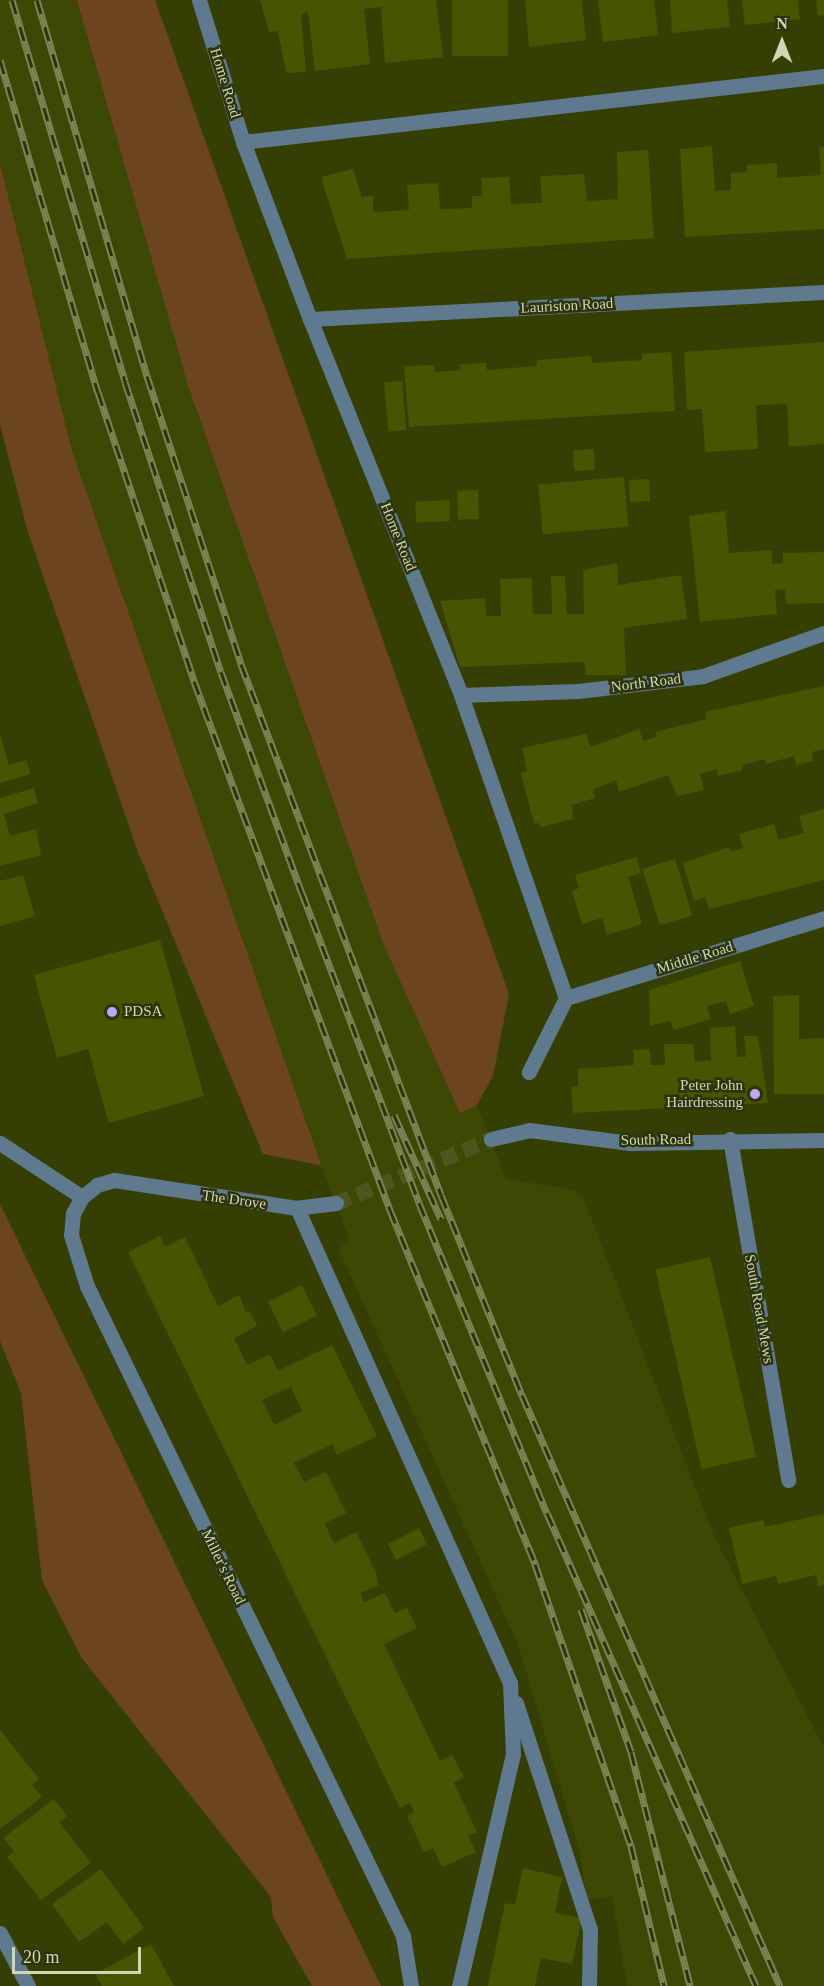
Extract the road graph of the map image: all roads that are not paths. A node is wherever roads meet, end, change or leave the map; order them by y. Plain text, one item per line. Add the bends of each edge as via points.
1 (199, 0) edge
2 (824, 76) edge
3 (243, 142) junction
4 (824, 292) edge
5 (310, 319) junction
6 (824, 633) edge
7 (461, 695) junction
8 (824, 918) edge
9 (566, 998) junction
10 (529, 1072) dead end
11 (490, 1139) tunnel mouth
12 (730, 1139) junction
13 (824, 1140) edge
14 (0, 1143) edge
15 (82, 1197) junction
16 (336, 1203) tunnel mouth
17 (297, 1208) junction
18 (788, 1480) dead end
19 (510, 1683) junction
20 (0, 1933) edge
21 (28, 1986) edge
22 (411, 1986) edge
23 (459, 1986) edge
24 (589, 1986) edge

1 - 3 street, Home Road
2 - 3 street
3 - 5 street, Home Road
4 - 5 street, Lauriston Road
5 - 7 street, Home Road
6 - 7 street, North Road via 703,676 578,691
7 - 9 street, Home Road
8 - 9 street, Middle Road
9 - 10 street
11 - 12 street, South Road via 529,1130 630,1143
12 - 13 street, South Road
12 - 18 street, South Road Mews
14 - 15 street
15 - 17 street, The Drove via 105,1182 132,1182
15 - 22 street, Miller's Road via 71,1227 73,1250 87,1286 403,1936
16 - 17 street, The Drove
17 - 19 street
19 - 23 street via 513,1754
19 - 24 street via 590,1929
20 - 21 street

